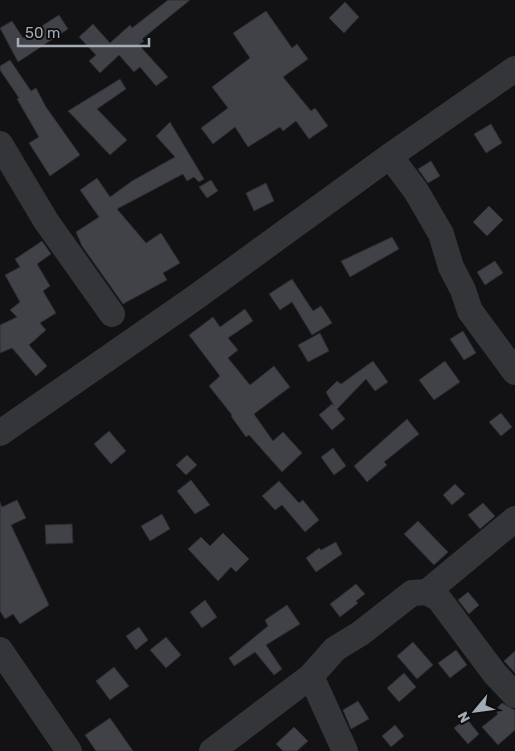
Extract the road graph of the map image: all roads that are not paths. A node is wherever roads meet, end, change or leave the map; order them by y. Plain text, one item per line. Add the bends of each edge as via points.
1 (515, 69) edge
2 (0, 144) edge
3 (390, 156) junction
4 (112, 314) dead end
5 (515, 372) edge
6 (0, 433) edge
7 (515, 519) edge
8 (427, 592) junction
9 (0, 650) edge
10 (311, 676) junction
11 (515, 695) edge
12 (69, 751) edge
13 (212, 751) edge
14 (345, 751) edge

1 - 3 street
2 - 4 street via 46,221
3 - 5 street via 441,234 470,311
3 - 6 street via 196,297
7 - 8 street
8 - 10 street via 412,593 388,610 361,633 335,649
8 - 11 street via 439,599 495,674
9 - 12 street
10 - 13 street
10 - 14 street

